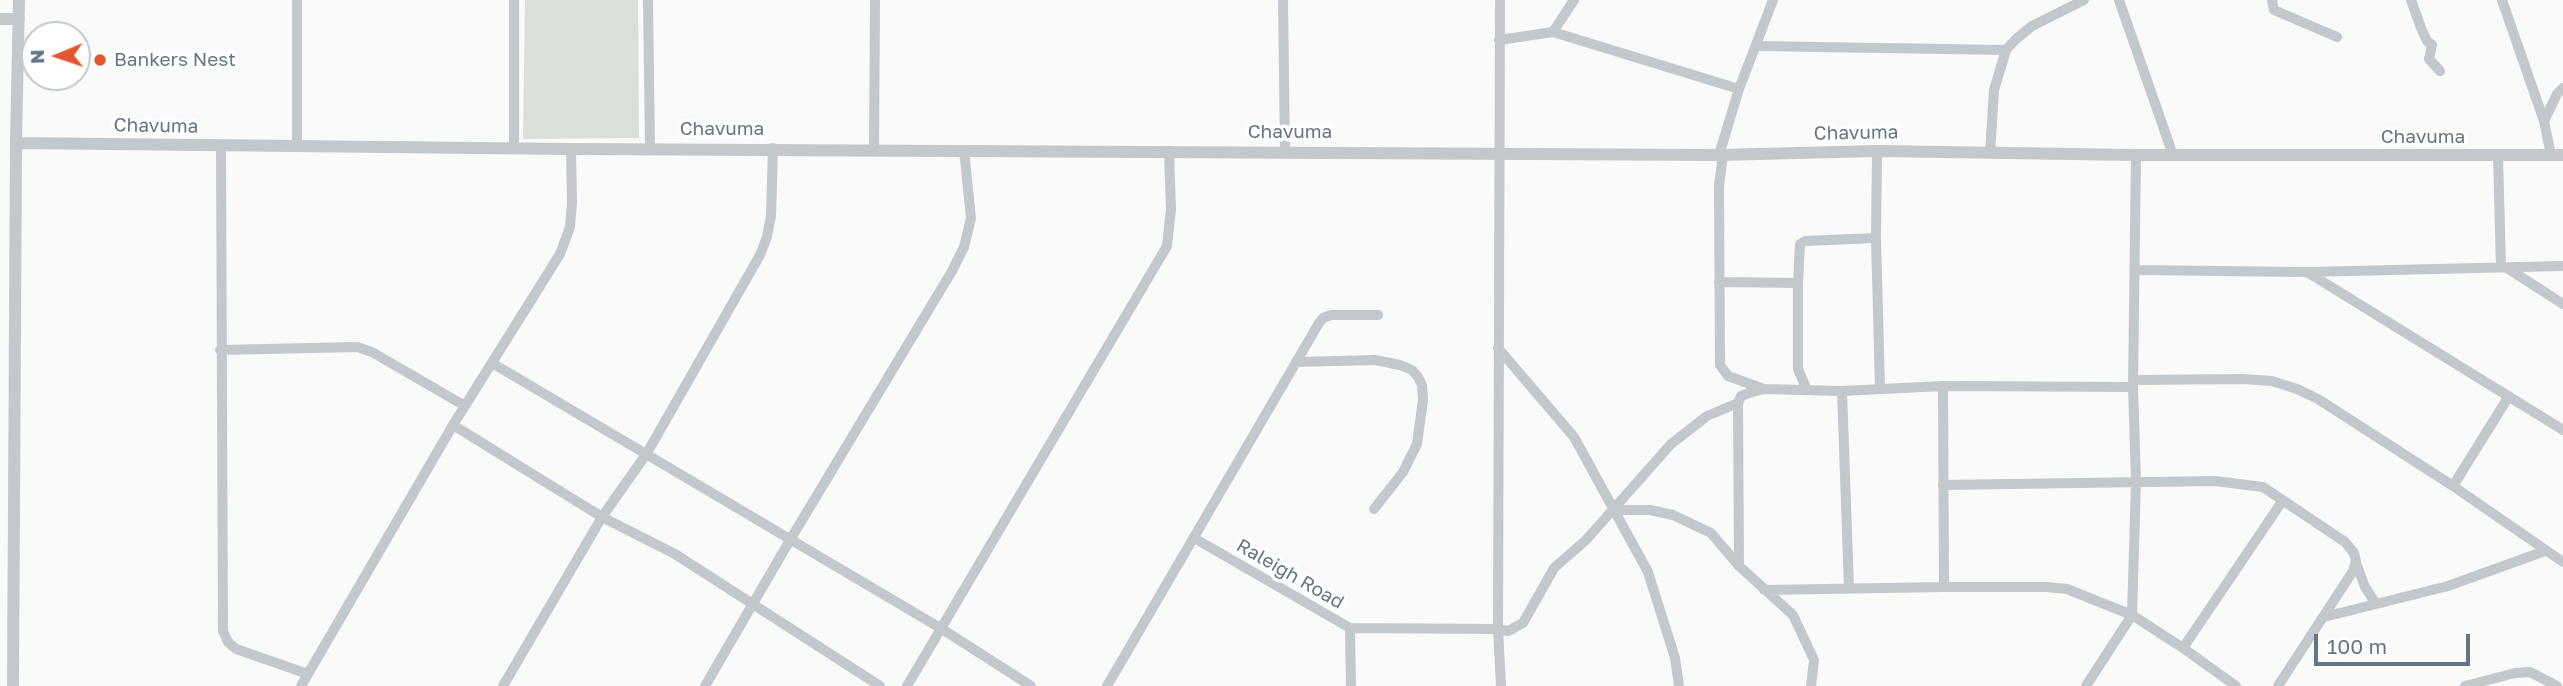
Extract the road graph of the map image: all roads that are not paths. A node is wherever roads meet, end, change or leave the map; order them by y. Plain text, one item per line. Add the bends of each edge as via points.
1 (19, 0) edge
2 (298, 0) edge
3 (514, 0) edge
4 (648, 0) edge
5 (875, 0) edge
6 (1283, 0) edge
7 (1500, 0) edge
8 (1574, 0) edge
9 (1773, 0) edge
10 (2084, 0) edge
11 (2119, 0) edge
12 (2272, 0) edge
13 (2412, 0) edge
14 (2502, 0) edge
15 (0, 19) edge
16 (19, 19) junction
17 (1553, 32) junction
18 (2337, 37) dead end
19 (1499, 40) junction
20 (1756, 46) junction
21 (2006, 50) junction
22 (2441, 71) dead end
23 (2563, 88) edge
24 (1739, 89) junction
25 (2544, 121) junction
26 (16, 142) junction
27 (221, 146) junction
28 (297, 146) junction
29 (514, 148) junction
30 (773, 148) junction
31 (571, 149) junction
32 (650, 149) junction
33 (874, 150) junction
34 (964, 150) junction
35 (1169, 150) junction
36 (1877, 151) junction
37 (1285, 152) junction
38 (1498, 152) junction
39 (1990, 153) junction
40 (1721, 155) junction
41 (2136, 155) junction
42 (2173, 155) junction
43 (2557, 155) edge
44 (2498, 156) junction
45 (1876, 238) junction
46 (2563, 266) edge
47 (2503, 267) junction
48 (2135, 270) junction
49 (2307, 272) junction
50 (1719, 282) junction
51 (1798, 283) junction
52 (2563, 304) edge
53 (1378, 315) dead end
54 (1498, 348) junction
55 (220, 350) junction
56 (1296, 362) junction
57 (492, 363) junction
58 (2133, 383) junction
59 (1943, 386) junction
60 (1764, 389) junction
61 (1881, 389) junction
62 (1807, 390) junction
63 (1842, 391) junction
64 (2509, 396) junction
65 (1738, 402) junction
66 (465, 407) junction
67 (453, 425) junction
68 (2563, 430) edge
69 (647, 453) junction
70 (2136, 482) junction
71 (1943, 485) junction
72 (2453, 486) junction
73 (2283, 500) junction
74 (1374, 509) dead end
75 (1614, 509) junction
76 (602, 517) junction
77 (1194, 538) junction
78 (790, 540) junction
79 (2544, 551) junction
80 (2356, 561) junction
81 (2563, 562) edge
82 (1739, 566) junction
83 (1944, 587) junction
84 (1849, 588) junction
85 (1764, 590) junction
86 (753, 603) junction
87 (2376, 604) junction
88 (2132, 615) junction
89 (2324, 617) junction
90 (1350, 628) junction
91 (942, 629) junction
92 (1499, 629) junction
93 (2183, 648) junction
94 (309, 674) junction
95 (13, 686) edge
96 (301, 686) edge
97 (503, 686) edge
98 (705, 686) edge
99 (880, 686) edge
100 (907, 686) edge
101 (1031, 686) edge
102 (1107, 686) edge
103 (1351, 686) edge
104 (1501, 686) edge
105 (1679, 686) edge
106 (1811, 686) edge
107 (2086, 686) edge
108 (2236, 686) edge
109 (2278, 686) edge
110 (2465, 686) edge
111 (2557, 686) edge

1 - 16 street
2 - 28 street
3 - 29 street
4 - 32 street
5 - 33 street
6 - 37 street
7 - 19 street
8 - 17 street
9 - 20 street
10 - 21 street via 2032,26
11 - 42 street
12 - 18 street via 2274,10
13 - 22 street via 2421,29 2432,45 2429,60
14 - 25 street
15 - 16 street
16 - 26 street
17 - 19 street
17 - 24 street
19 - 38 street
20 - 21 street
20 - 24 street
21 - 39 street via 1994,90
23 - 25 street
24 - 40 street
25 - 43 street
26 - 27 street, Chavuma
26 - 95 street
27 - 28 street, Chavuma
27 - 55 street
28 - 29 street, Chavuma
29 - 31 street, Chavuma
30 - 32 street, Chavuma
30 - 33 street, Chavuma
30 - 69 street via 771,216 763,246
31 - 32 street, Chavuma
31 - 57 street via 570,227 560,254
33 - 34 street, Chavuma
34 - 35 street, Chavuma
34 - 78 street via 971,218 964,247
35 - 37 street, Chavuma
35 - 91 street via 1167,246
36 - 39 street, Chavuma
36 - 40 street, Chavuma
36 - 45 street
37 - 38 street, Chavuma
38 - 40 street, Chavuma
38 - 54 street
39 - 41 street, Chavuma
40 - 50 street
41 - 42 street, Chavuma
41 - 48 street
42 - 44 street, Chavuma
43 - 44 street, Chavuma
44 - 47 street
45 - 51 street via 1805,241 1800,244
45 - 61 street
46 - 47 street
47 - 49 street
47 - 52 street
48 - 49 street
48 - 58 street
49 - 64 street
50 - 51 street
50 - 60 street via 1720,365 1728,376
51 - 62 street via 1798,369
53 - 56 street via 1323,317
54 - 75 street via 1574,437
54 - 92 street
55 - 66 street via 357,347
55 - 94 street via 223,631 236,649
56 - 74 street via 1375,360 1400,365 1418,377 1423,400 1417,444 1403,472
56 - 77 street
57 - 66 street
57 - 69 street
58 - 59 street
58 - 70 street
58 - 72 street via 2243,379 2297,389
59 - 61 street
59 - 71 street
60 - 62 street
60 - 65 street via 1741,396
61 - 63 street
62 - 63 street
63 - 84 street
64 - 68 street
64 - 72 street
65 - 75 street via 1707,416 1671,444
65 - 82 street
66 - 67 street
67 - 76 street
67 - 94 street
69 - 76 street
69 - 78 street
70 - 71 street
70 - 73 street via 2241,482 2263,487
70 - 88 street
71 - 83 street
72 - 79 street
73 - 80 street via 2345,542
73 - 93 street
75 - 82 street via 1674,515 1711,533
75 - 92 street via 1554,568 1523,623 1508,631
75 - 105 street via 1648,572
76 - 86 street via 675,554
76 - 97 street
77 - 90 street, Raleigh Road
77 - 102 street
78 - 86 street
78 - 91 street
79 - 81 street
79 - 87 street via 2448,586
80 - 87 street
80 - 89 street
82 - 85 street
83 - 84 street
83 - 88 street via 2067,589
84 - 85 street
85 - 106 street via 1793,615 1814,660
86 - 98 street
86 - 99 street
87 - 89 street
88 - 93 street
88 - 107 street
89 - 109 street
90 - 92 street, Raleigh Road
90 - 103 street
91 - 100 street
91 - 101 street
92 - 104 street
93 - 108 street
94 - 96 street
110 - 111 street via 2530,672

